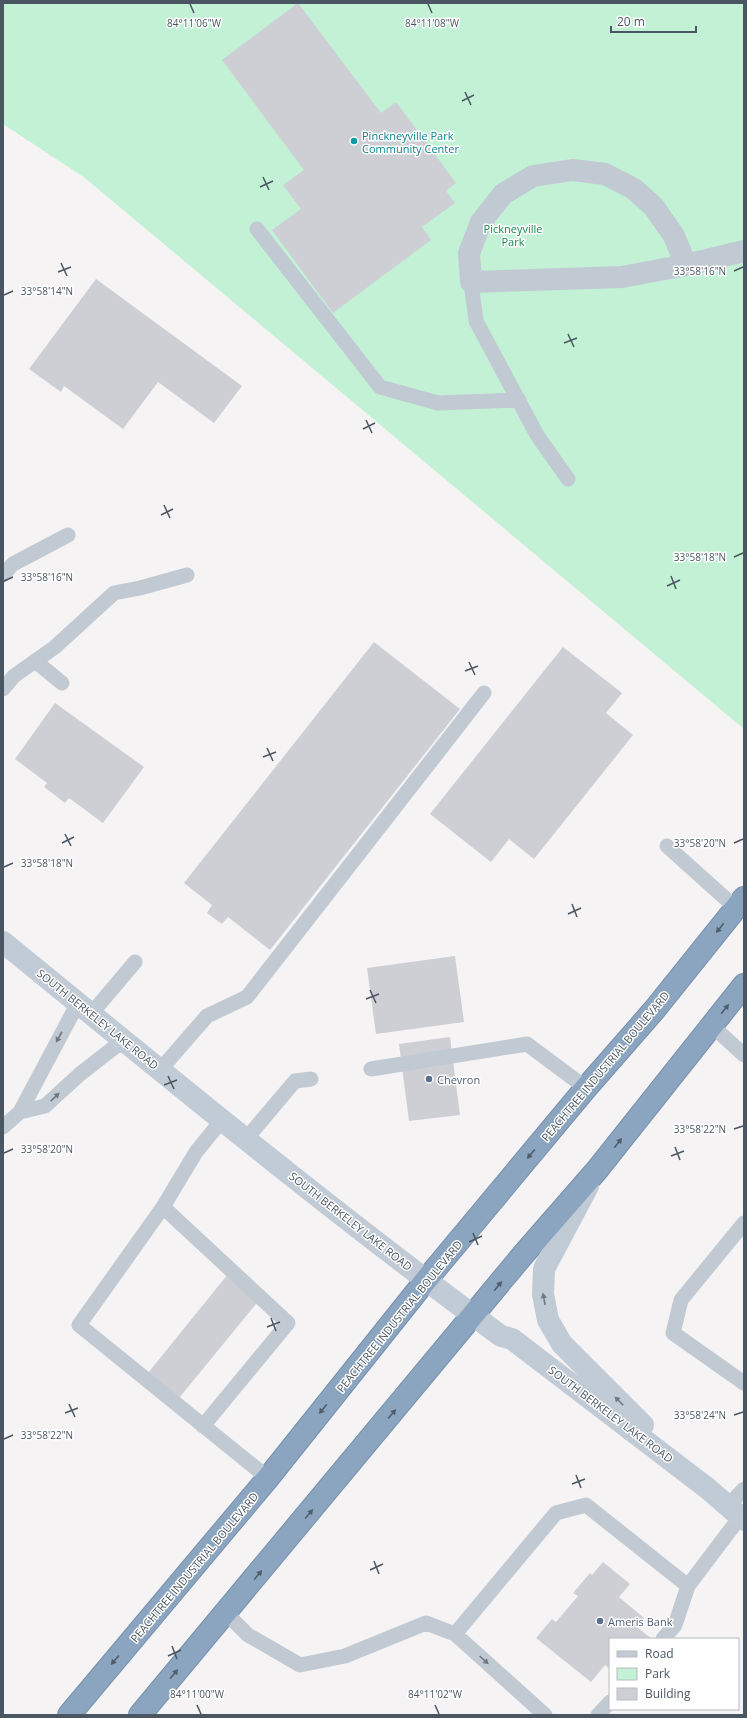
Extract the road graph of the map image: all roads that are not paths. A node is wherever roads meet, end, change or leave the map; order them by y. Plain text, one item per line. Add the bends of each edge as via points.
1 (257, 229) dead end
2 (744, 251) edge
3 (686, 265) junction
4 (471, 282) junction
5 (519, 400) junction
6 (568, 479) dead end
7 (68, 535) dead end
8 (3, 575) edge
9 (187, 575) dead end
10 (35, 661) junction
11 (62, 682) dead end
12 (3, 689) edge
13 (484, 692) dead end
14 (667, 846) dead end
15 (740, 903) edge
16 (3, 942) edge
17 (135, 962) dead end
18 (744, 985) edge
19 (85, 1008) junction
20 (711, 1025) junction
21 (128, 1044) junction
22 (744, 1055) edge
23 (371, 1069) dead end
24 (160, 1070) junction
25 (311, 1079) dead end
26 (586, 1088) junction
27 (20, 1112) junction
28 (222, 1120) junction
29 (3, 1127) edge
30 (246, 1139) junction
31 (597, 1170) junction
32 (163, 1207) junction
33 (744, 1222) edge
34 (426, 1280) junction
35 (474, 1316) junction
36 (744, 1383) edge
37 (203, 1426) junction
38 (268, 1478) junction
39 (707, 1488) junction
40 (744, 1489) edge
41 (737, 1515) edge
42 (688, 1586) junction
43 (226, 1613) junction
44 (455, 1634) junction
45 (664, 1638) edge
46 (609, 1703) edge
47 (68, 1715) edge
48 (140, 1715) edge
49 (545, 1715) edge
50 (598, 1715) edge

1 - 5 lane via 380,387 438,403
2 - 3 street
3 - 4 street via 622,277
3 - 4 street via 674,236 654,208 634,189 605,174 572,170 534,176 503,194 481,222 469,253
4 - 5 lane via 476,321
5 - 6 lane via 537,434
7 - 8 lane via 13,564
9 - 10 lane via 114,593 55,647
10 - 11 lane
10 - 12 lane via 14,676
13 - 24 lane via 247,997 207,1016
14 - 15 lane
15 -> 26 highway, PEACHTREE INDUSTRIAL BOULEVARD via 655,1009
16 - 19 street, SOUTH BERKELEY LAKE ROAD
17 - 19 lane
20 -> 18 highway
19 - 21 street, SOUTH BERKELEY LAKE ROAD
19 -> 27 lane
20 - 22 lane
31 -> 20 highway
21 - 24 street, SOUTH BERKELEY LAKE ROAD
27 -> 21 lane via 45,1106 116,1046
23 - 26 lane via 526,1044
24 - 28 street, SOUTH BERKELEY LAKE ROAD
25 - 30 lane via 295,1081
26 -> 34 highway, PEACHTREE INDUSTRIAL BOULEVARD
27 - 29 lane
28 - 30 street, SOUTH BERKELEY LAKE ROAD
28 - 32 lane via 196,1152
30 - 34 street, SOUTH BERKELEY LAKE ROAD
35 -> 31 highway
39 -> 31 street via 562,1344 548,1320 543,1294 544,1269
32 - 37 lane via 288,1323
32 - 37 lane via 79,1325
33 - 36 lane via 681,1300 673,1333
34 - 35 street, SOUTH BERKELEY LAKE ROAD
34 -> 38 highway, PEACHTREE INDUSTRIAL BOULEVARD
35 - 39 street, SOUTH BERKELEY LAKE ROAD via 501,1336 512,1339
43 -> 35 highway
37 - 38 lane
38 -> 47 highway, PEACHTREE INDUSTRIAL BOULEVARD
39 - 41 street, SOUTH BERKELEY LAKE ROAD
40 - 41 lane
41 - 42 lane
42 - 44 lane via 586,1505 556,1513
42 - 45 lane via 675,1625
43 - 44 lane via 248,1635 300,1665 345,1656 426,1623
48 -> 43 highway
44 -> 49 lane
46 - 50 lane

